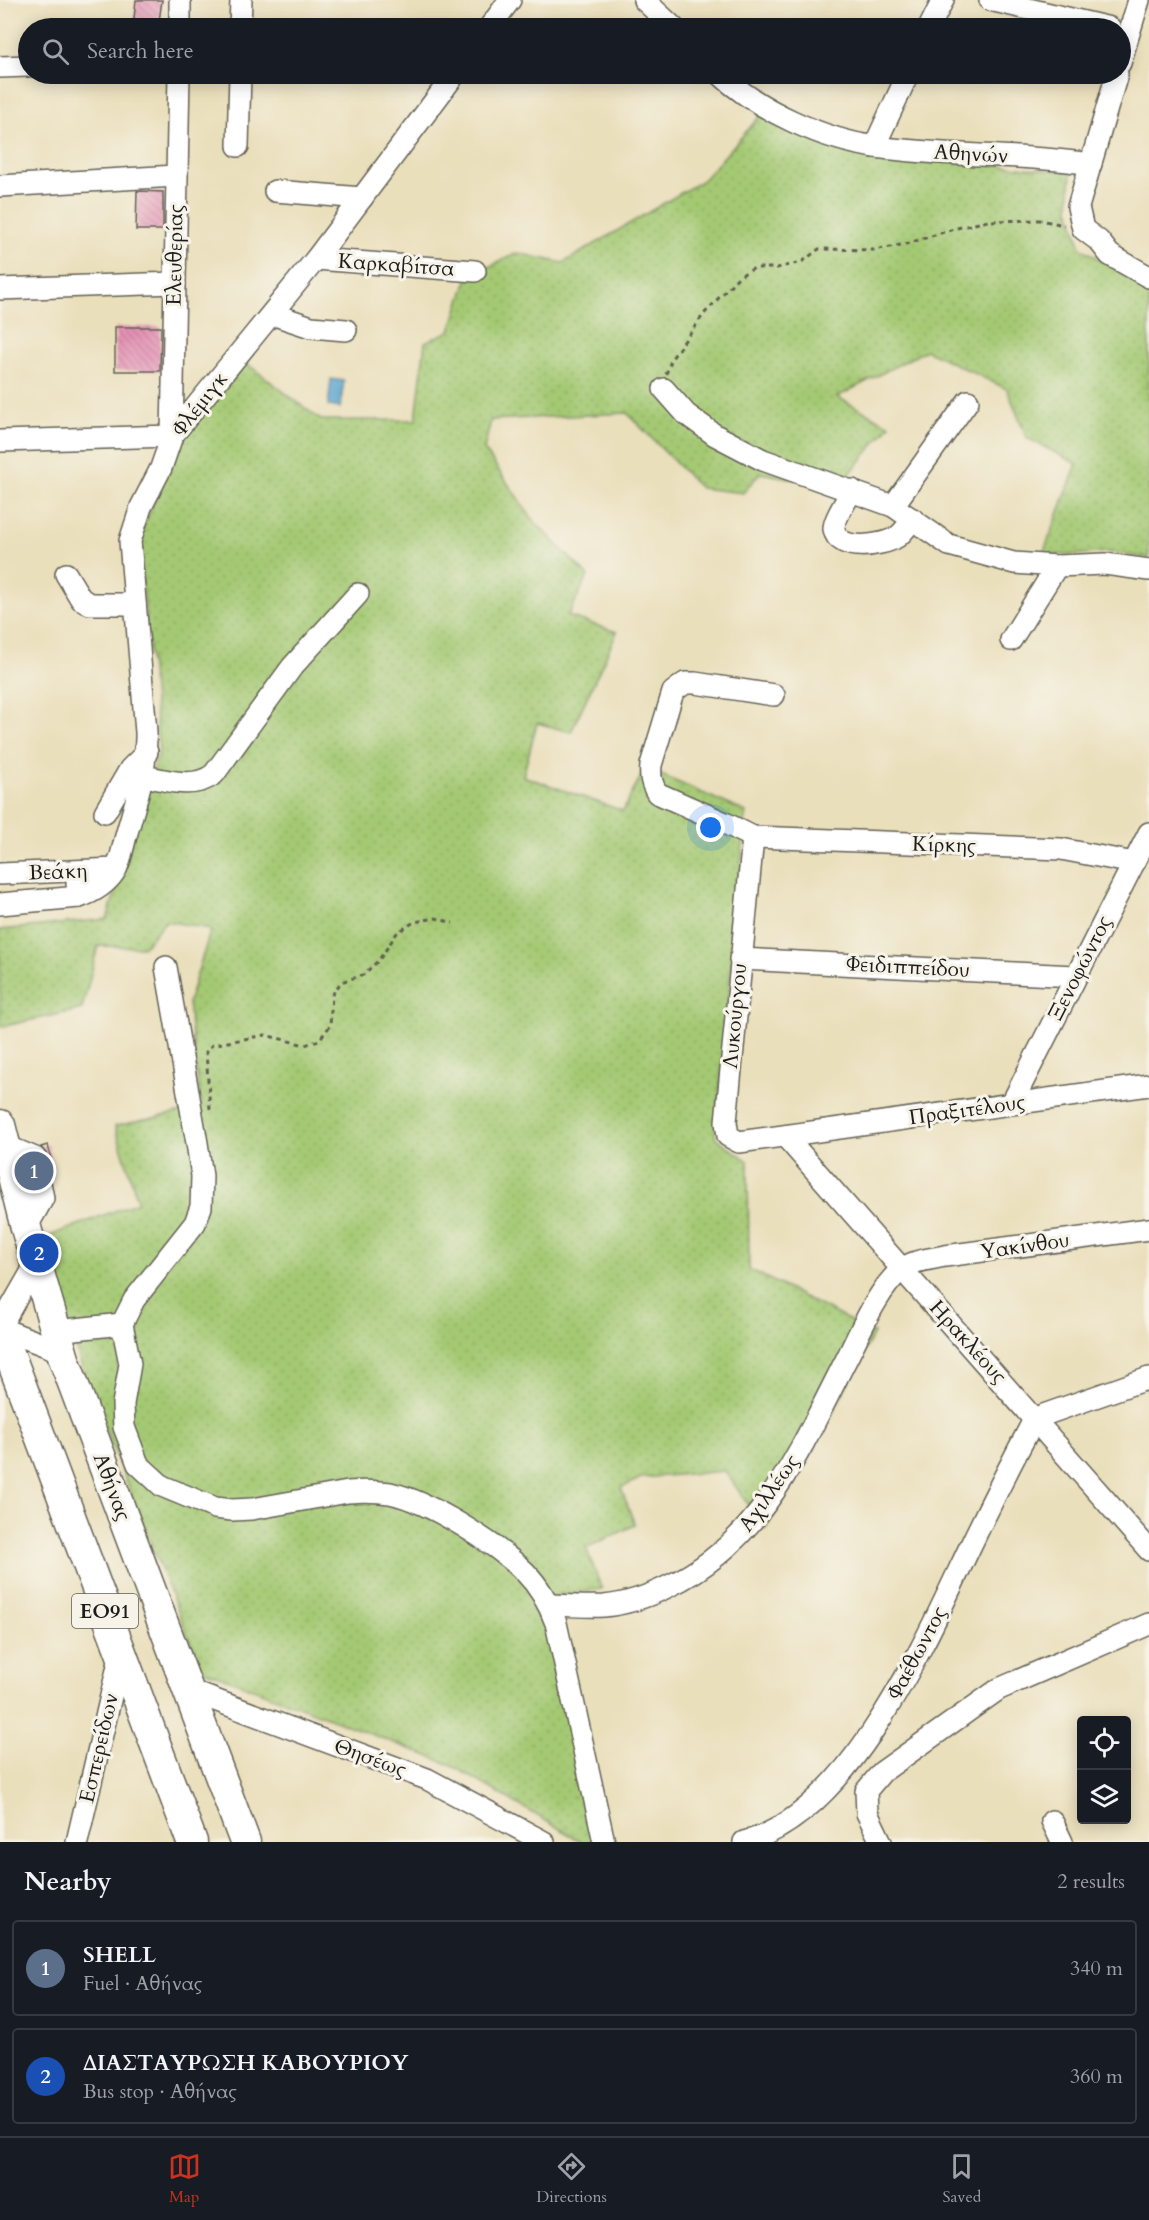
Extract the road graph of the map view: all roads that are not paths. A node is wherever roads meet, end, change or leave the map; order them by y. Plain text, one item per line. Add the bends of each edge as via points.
1 (180, 0) edge
2 (241, 0) edge
3 (510, 0) edge
4 (645, 0) edge
5 (943, 0) edge
6 (990, 0) edge
7 (1139, 0) edge
8 (180, 18) edge
9 (240, 18) edge
10 (496, 18) edge
11 (664, 18) edge
12 (934, 18) edge
13 (1065, 18) edge
14 (1128, 18) edge
15 (18, 66) edge
16 (0, 67) edge
17 (179, 84) edge
18 (240, 84) edge
19 (448, 84) edge
20 (732, 84) edge
21 (903, 84) edge
22 (1114, 84) edge
23 (238, 146) dead end
24 (874, 147) junction
25 (1091, 164) junction
26 (176, 177) junction
27 (0, 186) edge
28 (275, 191) dead end
29 (362, 198) junction
30 (316, 259) junction
31 (475, 271) dead end
32 (1149, 277) edge
33 (175, 283) junction
34 (0, 289) edge
35 (272, 314) junction
36 (346, 330) dead end
37 (664, 389) road end
38 (968, 401) dead end
39 (172, 436) junction
40 (0, 441) edge
41 (852, 490) junction
42 (893, 506) junction
43 (913, 519) junction
44 (1057, 566) junction
45 (1149, 570) edge
46 (66, 574) dead end
47 (358, 594) dead end
48 (135, 604) junction
49 (1011, 640) dead end
50 (774, 695) dead end
51 (147, 752) junction
52 (144, 776) junction
53 (105, 812) dead end
54 (1149, 833) edge
55 (753, 837) junction
56 (1134, 863) junction
57 (116, 869) junction
58 (76, 871) junction
59 (0, 874) edge
60 (79, 897) junction
61 (0, 904) edge
62 (740, 959) junction
63 (166, 967) dead end
64 (1075, 976) junction
65 (1149, 1085) edge
66 (1012, 1103) junction
67 (2, 1135) edge
68 (785, 1136) junction
69 (1149, 1229) edge
70 (36, 1264) junction
71 (903, 1269) junction
72 (123, 1324) junction
73 (0, 1328) edge
74 (59, 1342) junction
75 (1149, 1378) edge
76 (1035, 1418) junction
77 (1149, 1550) edge
78 (549, 1605) junction
79 (1149, 1624) edge
80 (121, 1653) junction
81 (188, 1690) junction
82 (1052, 1821) dead end
83 (77, 1842) edge
84 (192, 1842) edge
85 (245, 1842) edge
86 (544, 1842) edge
87 (604, 1842) edge
88 (744, 1842) edge
89 (881, 1842) edge
90 (1062, 1842) edge

1 - 8 street
2 - 9 street
3 - 10 street
4 - 11 street
5 - 12 street
6 - 13 street
7 - 14 street
15 - 16 street
17 - 26 street, Ελευθερίας
18 - 23 street
19 - 29 street, Φλέμιγκ
20 - 24 street, Αθηνών via 774,111 818,132
21 - 24 street
22 - 25 street
24 - 25 street, Αθηνών
25 - 32 street via 1078,207 1083,229 1110,255
26 - 27 street
26 - 33 street, Ελευθερίας
28 - 29 street
29 - 30 street, Φλέμιγκ
30 - 31 street, Καρκαβίτσα
30 - 35 street, Φλέμιγκ
33 - 34 street
33 - 39 street, Ελευθερίας
35 - 36 street via 312,327
35 - 39 street, Φλέμιγκ
37 - 41 street via 686,414 734,445 763,460
38 - 42 street
39 - 40 street
39 - 48 street, Φλέμιγκ via 130,541
41 - 42 street
41 - 43 street via 834,525 840,541 846,544 890,541 900,536
42 - 43 street
43 - 44 street via 949,545 1014,564
44 - 45 street via 1105,564
44 - 49 street
46 - 48 street via 81,599 90,604
47 - 52 street via 292,667 214,774 196,783
48 - 51 street, Φλέμιγκ
50 - 55 street via 695,683 679,686 673,692 651,765 652,785 657,793
51 - 52 street, Φλέμιγκ
51 - 53 street via 130,769
52 - 57 street, Φλέμιγκ
54 - 56 street, Ξενοφώντος
55 - 56 street, Κίρκης via 1061,849
55 - 62 street, Λυκούργου
56 - 64 street, Ξενοφώντος
57 - 58 street, Βεάκη
57 - 60 street via 102,886
58 - 59 street, Βεάκη
58 - 60 street
60 - 61 street
62 - 64 street, Φειδιππείδου
62 - 68 street, Λυκούργου via 728,1136 739,1142
63 - 72 street via 199,1154 201,1207 195,1223 134,1300
64 - 66 street, Ξενοφώντος
65 - 66 street, Πραξιτέλους
66 - 68 street, Πραξιτέλους
67 - 70 highway, Αθήνας / ΕΟ91
68 - 71 street, Ηρακλέους
69 - 71 street, Υακίνθου via 945,1256
70 - 73 street
70 - 74 highway, Αθήνας / ΕΟ91
71 - 76 street, Ηρακλέους
71 - 78 street, Αχιλλέως via 870,1314 788,1472 754,1521 719,1556 645,1598 605,1606
72 - 74 street
72 - 78 street via 130,1364 123,1404 124,1427 138,1464 162,1486 214,1508 232,1510 355,1491 393,1494 439,1512 483,1539 525,1572
73 - 74 street
73 - 80 highway, ΕΟ91
74 - 81 highway, Αθήνας / ΕΟ91
75 - 76 street
76 - 77 street, Ηρακλέους
76 - 88 street, Φαέθωντος via 898,1692 860,1749 823,1794 790,1821
78 - 87 street
79 - 89 street via 999,1689 882,1773 866,1791 867,1813
80 - 83 street, Εσπερείδων
80 - 84 highway, ΕΟ91
81 - 85 highway, Αθήνας / ΕΟ91
81 - 86 street, Θησέως via 427,1779
82 - 90 street

